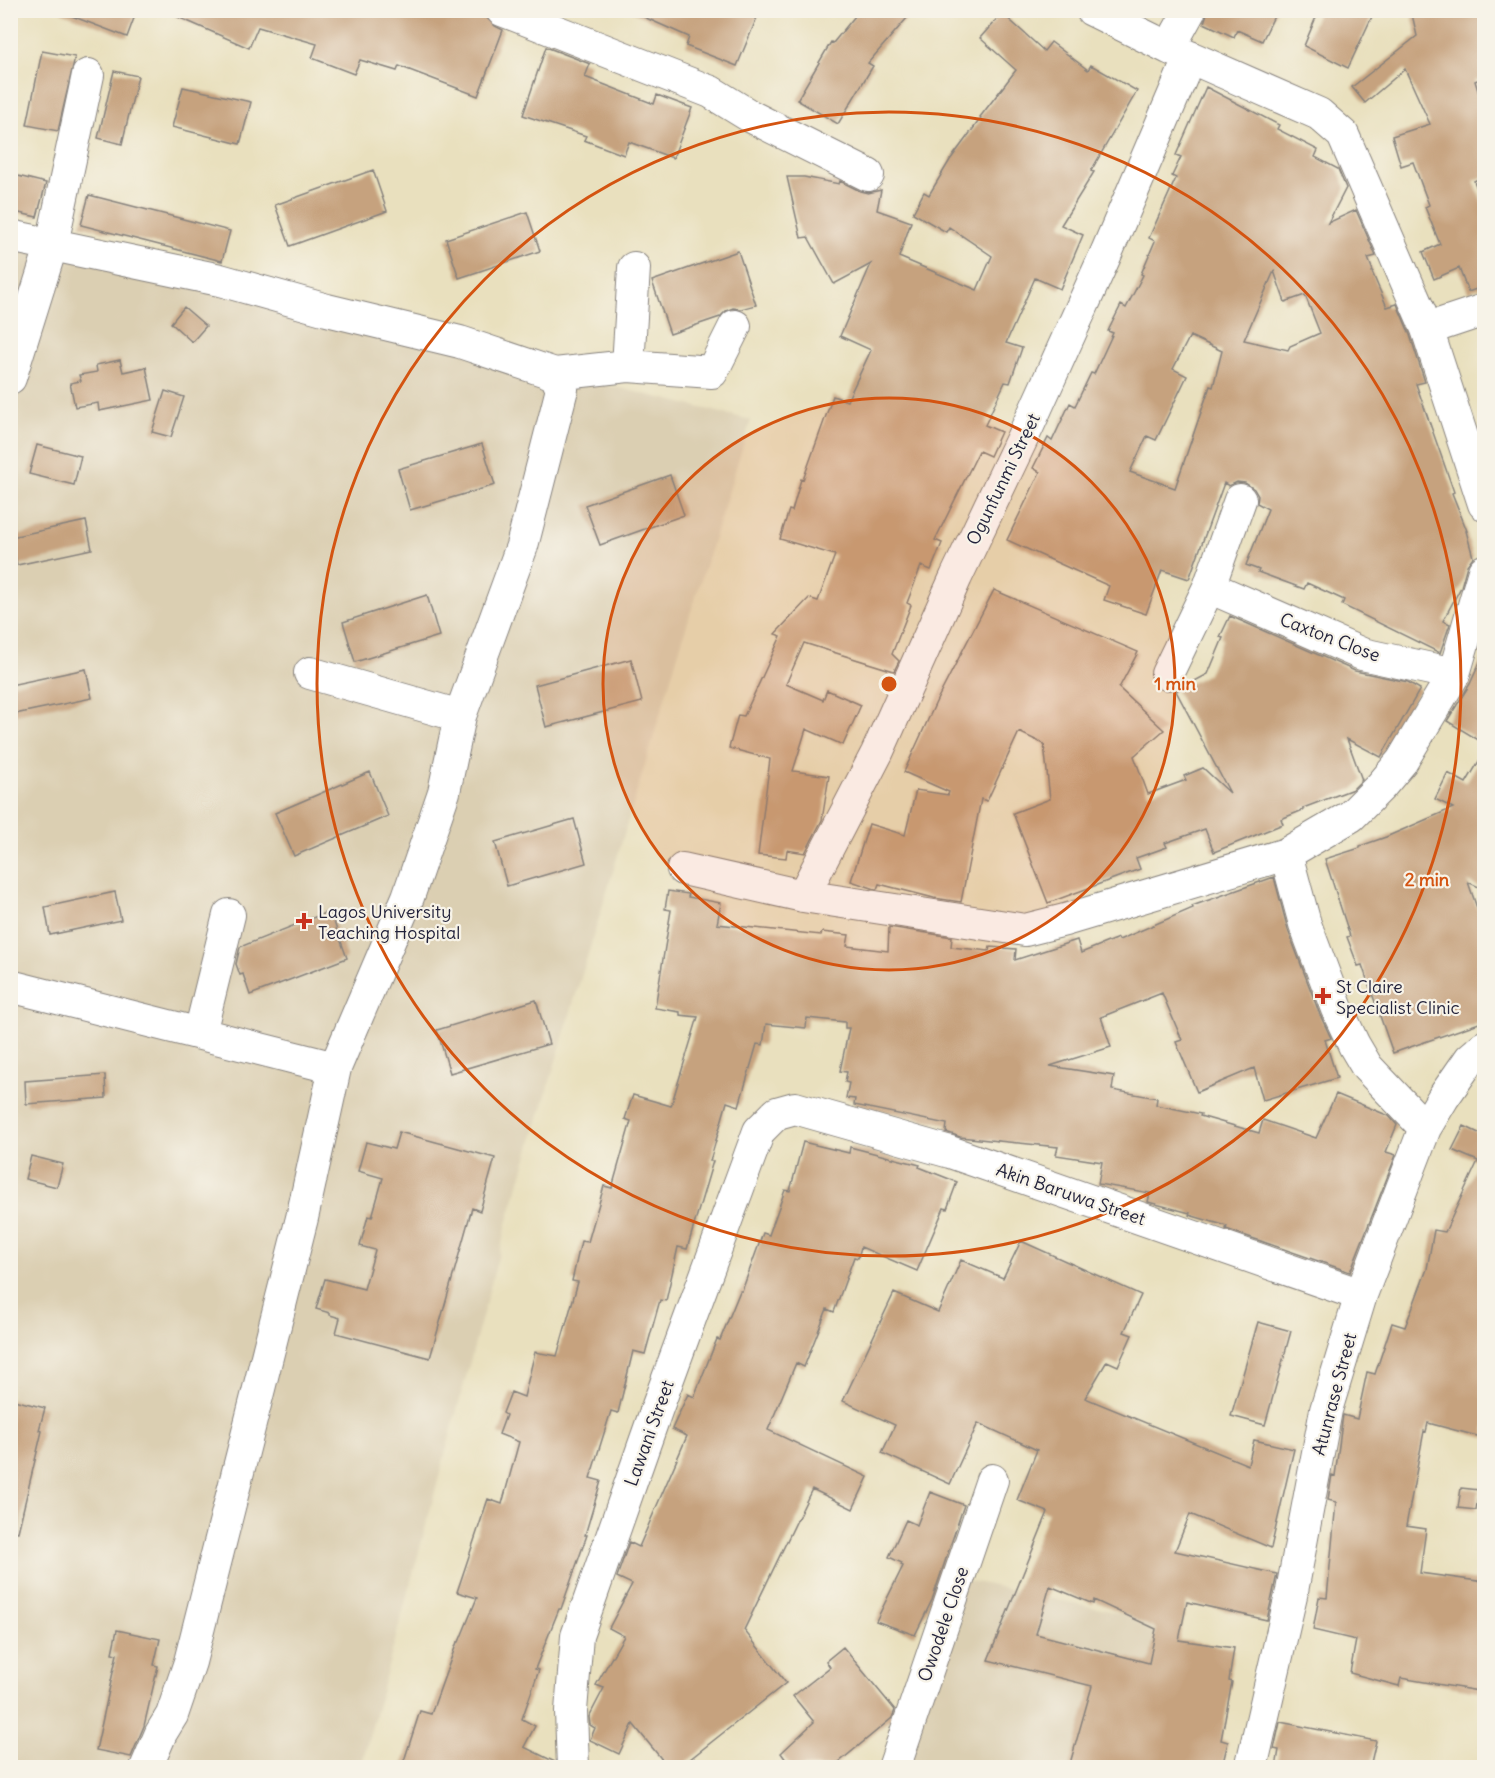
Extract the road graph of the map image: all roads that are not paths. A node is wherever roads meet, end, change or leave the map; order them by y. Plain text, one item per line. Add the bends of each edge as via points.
1 (502, 10) edge
2 (1092, 10) edge
3 (1190, 10) edge
4 (1179, 52) junction
5 (88, 75) dead end
6 (868, 175) dead end
7 (10, 236) edge
8 (52, 244) junction
9 (634, 268) dead end
10 (1485, 310) edge
11 (735, 326) dead end
12 (1427, 329) junction
13 (627, 366) junction
14 (555, 374) junction
15 (10, 378) edge
16 (1240, 500) dead end
17 (1485, 504) edge
18 (1485, 571) edge
19 (1209, 587) junction
20 (310, 674) dead end
21 (1167, 674) dead end
22 (1454, 674) junction
23 (460, 716) junction
24 (1286, 854) junction
25 (683, 869) dead end
26 (803, 896) junction
27 (229, 915) dead end
28 (10, 986) edge
29 (196, 1032) junction
30 (1485, 1047) edge
31 (335, 1068) junction
32 (777, 1113) joint
33 (1425, 1128) junction
34 (1361, 1295) junction
35 (992, 1480) dead end
36 (146, 1767) edge
37 (573, 1767) edge
38 (894, 1767) edge
39 (1251, 1767) edge

1 - 6 street via 711,92
2 - 4 street
3 - 4 street, Ogunfunmi Street
4 - 12 street via 1319,114 1343,135
4 - 26 street, Ogunfunmi Street via 1105,256 877,753
5 - 8 street
7 - 8 street
8 - 14 street via 220,280 460,342
8 - 15 street
9 - 13 street
10 - 12 street
11 - 13 street via 712,372
12 - 17 street
13 - 14 street
14 - 23 street via 562,389 522,546
16 - 19 street
18 - 22 street
19 - 21 street
19 - 22 street, Caxton Close via 1362,654
20 - 23 street
22 - 24 street via 1402,760 1381,786 1351,816
23 - 31 street via 444,792 408,897
24 - 26 street via 1025,930
24 - 33 street via 1309,934 1354,1045 1367,1067
25 - 26 street
27 - 29 street
28 - 29 street
29 - 31 street
30 - 33 street, Atunrase Street via 1470,1059
31 - 36 street via 302,1218 190,1662 172,1715
32 - 34 street, Akin Baruwa Street via 795,1107 950,1152
32 - 37 street, Lawani Street via 759,1131 578,1636 571,1711
33 - 34 street, Atunrase Street
34 - 39 street, Atunrase Street via 1326,1410 1292,1591
35 - 38 street, Owodele Close

